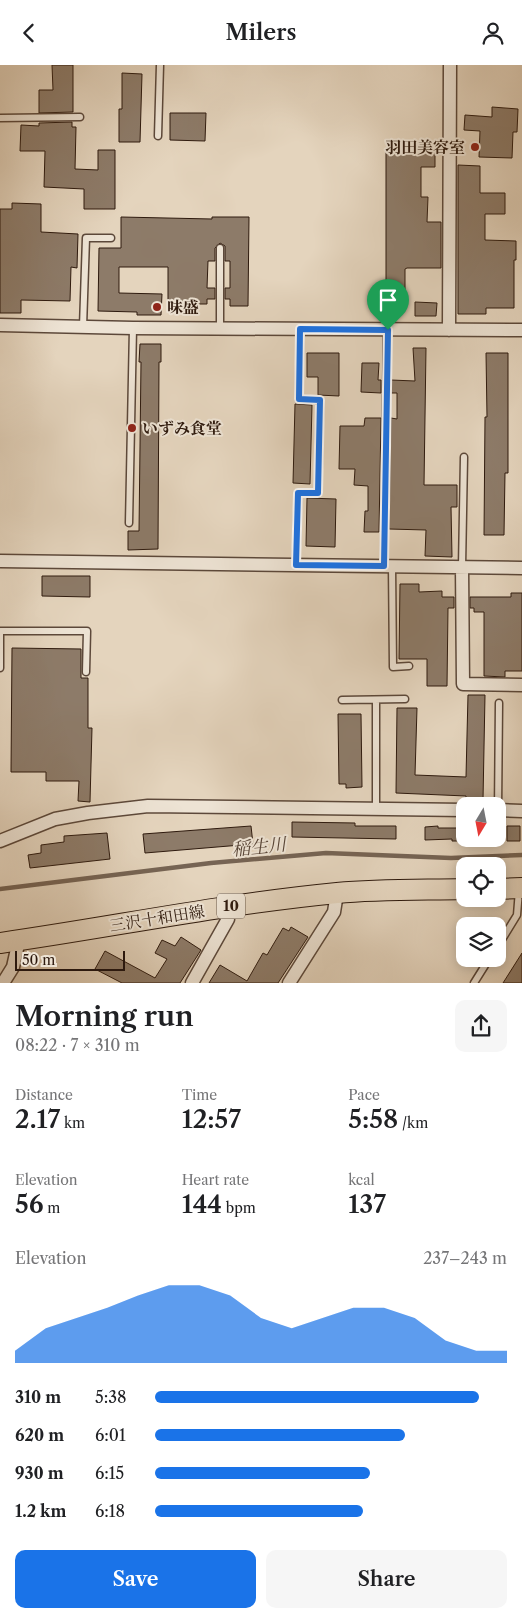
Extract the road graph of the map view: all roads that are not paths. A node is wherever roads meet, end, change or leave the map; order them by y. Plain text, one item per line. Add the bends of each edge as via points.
1 (160, 65) edge
2 (450, 65) edge
3 (80, 117) dead end
4 (0, 118) edge
5 (158, 137) dead end
6 (111, 238) dead end
7 (220, 248) dead end
8 (0, 325) edge
9 (83, 327) junction
10 (133, 328) junction
11 (220, 329) junction
12 (300, 329) junction
13 (388, 330) junction
14 (449, 330) junction
15 (522, 330) edge
16 (464, 457) dead end
17 (129, 523) dead end
18 (0, 561) edge
19 (296, 565) junction
20 (388, 566) junction
21 (462, 567) junction
22 (522, 568) edge
23 (0, 631) edge
24 (409, 667) dead end
25 (0, 668) edge
26 (86, 672) dead end
27 (522, 685) edge
28 (405, 699) dead end
29 (342, 700) dead end
30 (376, 700) junction
31 (499, 703) dead end
32 (498, 797) edge
33 (376, 808) junction
34 (456, 810) edge
35 (506, 811) edge
36 (522, 811) edge
37 (0, 841) edge
38 (520, 888) edge
39 (456, 889) edge
40 (506, 889) edge
41 (337, 893) junction
42 (227, 906) junction
43 (506, 933) edge
44 (9, 942) edge
45 (484, 967) edge
46 (3, 983) edge
47 (192, 983) edge
48 (289, 983) edge
49 (474, 983) edge

1 - 5 lane
2 - 14 street
3 - 4 lane
6 - 9 lane via 86,238
7 - 11 lane
8 - 9 street
9 - 10 street
10 - 11 street
10 - 17 lane
11 - 12 street
12 - 13 street
12 - 19 lane via 299,399 320,400 318,493 298,493
13 - 14 street
13 - 20 lane
14 - 15 street
16 - 21 lane
18 - 19 street
19 - 20 street
20 - 21 street
20 - 24 lane via 393,667
21 - 22 street
21 - 27 street via 463,684
23 - 25 lane
23 - 26 lane via 86,631
28 - 30 lane
29 - 30 lane
30 - 33 lane
31 - 32 lane
33 - 34 street
33 - 37 street via 148,806 55,819
35 - 36 street
38 - 40 main road
38 - 43 lane via 517,915
39 - 41 main road, 三沢十和田線 / 10
41 - 42 main road, 三沢十和田線 / 10
41 - 48 street via 334,912
42 - 44 main road, 三沢十和田線 / 10
42 - 47 street via 228,919
44 - 46 street via 13,967
45 - 49 lane

